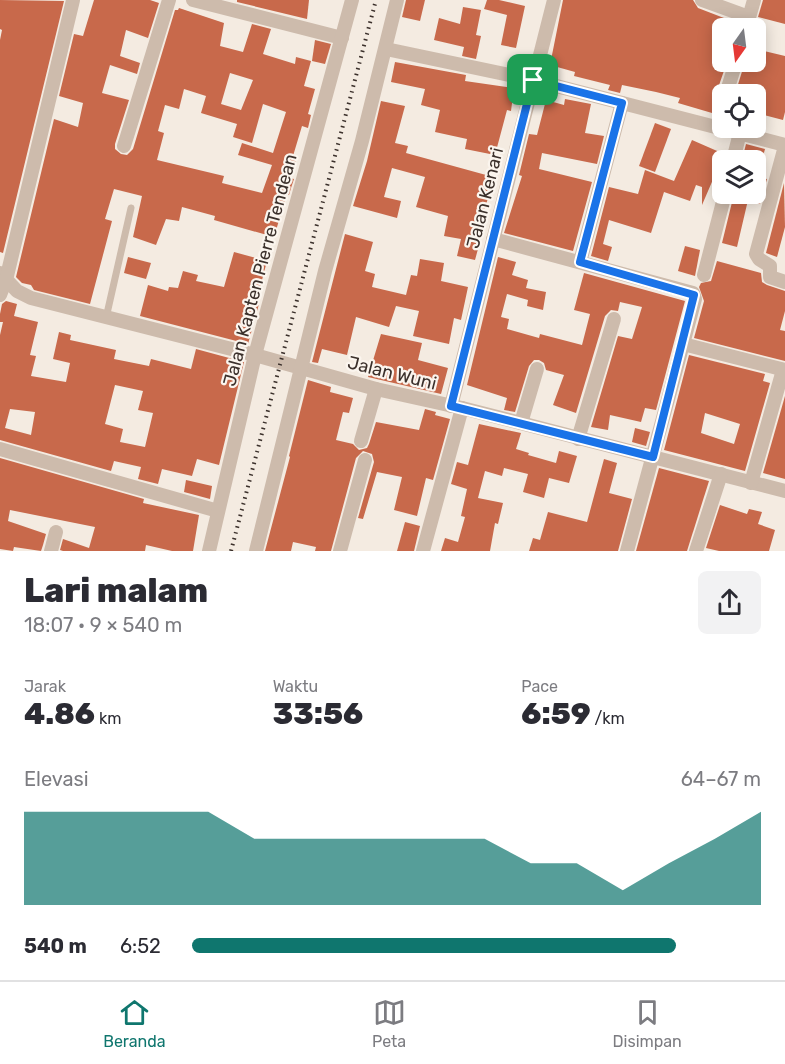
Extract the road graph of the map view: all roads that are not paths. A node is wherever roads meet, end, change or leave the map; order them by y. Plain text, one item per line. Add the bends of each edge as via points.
1 (73, 0) edge
2 (168, 0) edge
3 (193, 0) edge
4 (352, 0) edge
5 (397, 0) edge
6 (554, 0) edge
7 (702, 0) edge
8 (754, 0) edge
9 (221, 3) edge
10 (737, 18) edge
11 (749, 18) edge
12 (342, 38) junction
13 (386, 49) junction
14 (533, 80) junction
15 (622, 103) junction
16 (712, 126) edge
17 (757, 138) edge
18 (124, 146) dead end
19 (785, 146) edge
20 (722, 204) edge
21 (131, 208) dead end
22 (493, 239) junction
23 (580, 262) junction
24 (704, 275) dead end
25 (3, 276) edge
26 (785, 282) edge
27 (0, 295) edge
28 (106, 318) junction
29 (614, 318) dead end
30 (683, 344) junction
31 (255, 355) junction
32 (302, 369) junction
33 (537, 369) dead end
34 (784, 370) edge
35 (376, 389) junction
36 (457, 407) junction
37 (521, 423) junction
38 (578, 439) junction
39 (361, 441) dead end
40 (0, 449) edge
41 (653, 457) junction
42 (364, 460) dead end
43 (720, 474) junction
44 (751, 483) junction
45 (785, 491) edge
46 (218, 511) junction
47 (56, 532) dead end
48 (51, 551) edge
49 (209, 551) edge
50 (256, 551) edge
51 (340, 551) edge
52 (423, 551) edge
53 (627, 551) edge
54 (696, 551) edge

1 - 25 street
2 - 18 street
3 - 9 street
4 - 12 street, Jalan Kapten Pierre Tendean
5 - 13 street
6 - 14 street, Jalan Kenari
7 - 10 street
8 - 11 street
9 - 12 street
12 - 31 street, Jalan Kapten Pierre Tendean
13 - 14 street
13 - 32 street
14 - 15 street
14 - 22 street, Jalan Kenari
15 - 16 street
15 - 23 street
17 - 19 street
19 - 26 street via 756,256 770,266 770,277
20 - 24 street
21 - 28 lane
22 - 23 street
22 - 36 street, Jalan Kenari
23 - 30 street via 693,294
25 - 27 street
25 - 28 street, Jalan Wuni via 17,291 32,298
28 - 31 street, Jalan Wuni
29 - 38 street
30 - 34 street
30 - 41 street
31 - 32 street, Jalan Wuni
31 - 46 street, Jalan Kapten Pierre Tendean
32 - 35 street, Jalan Wuni
32 - 50 street
33 - 37 street
34 - 44 street
35 - 36 street, Jalan Wuni
35 - 39 street
36 - 37 street, Jalan Wuni
36 - 52 street, Jalan Kenari
37 - 38 street, Jalan Wuni
38 - 41 street, Jalan Wuni
40 - 46 street
41 - 43 street, Jalan Wuni
41 - 53 street
42 - 51 street
43 - 44 street, Jalan Wuni
43 - 54 street
44 - 45 street, Jalan Wuni
46 - 49 street, Jalan Kapten Pierre Tendean
47 - 48 street

